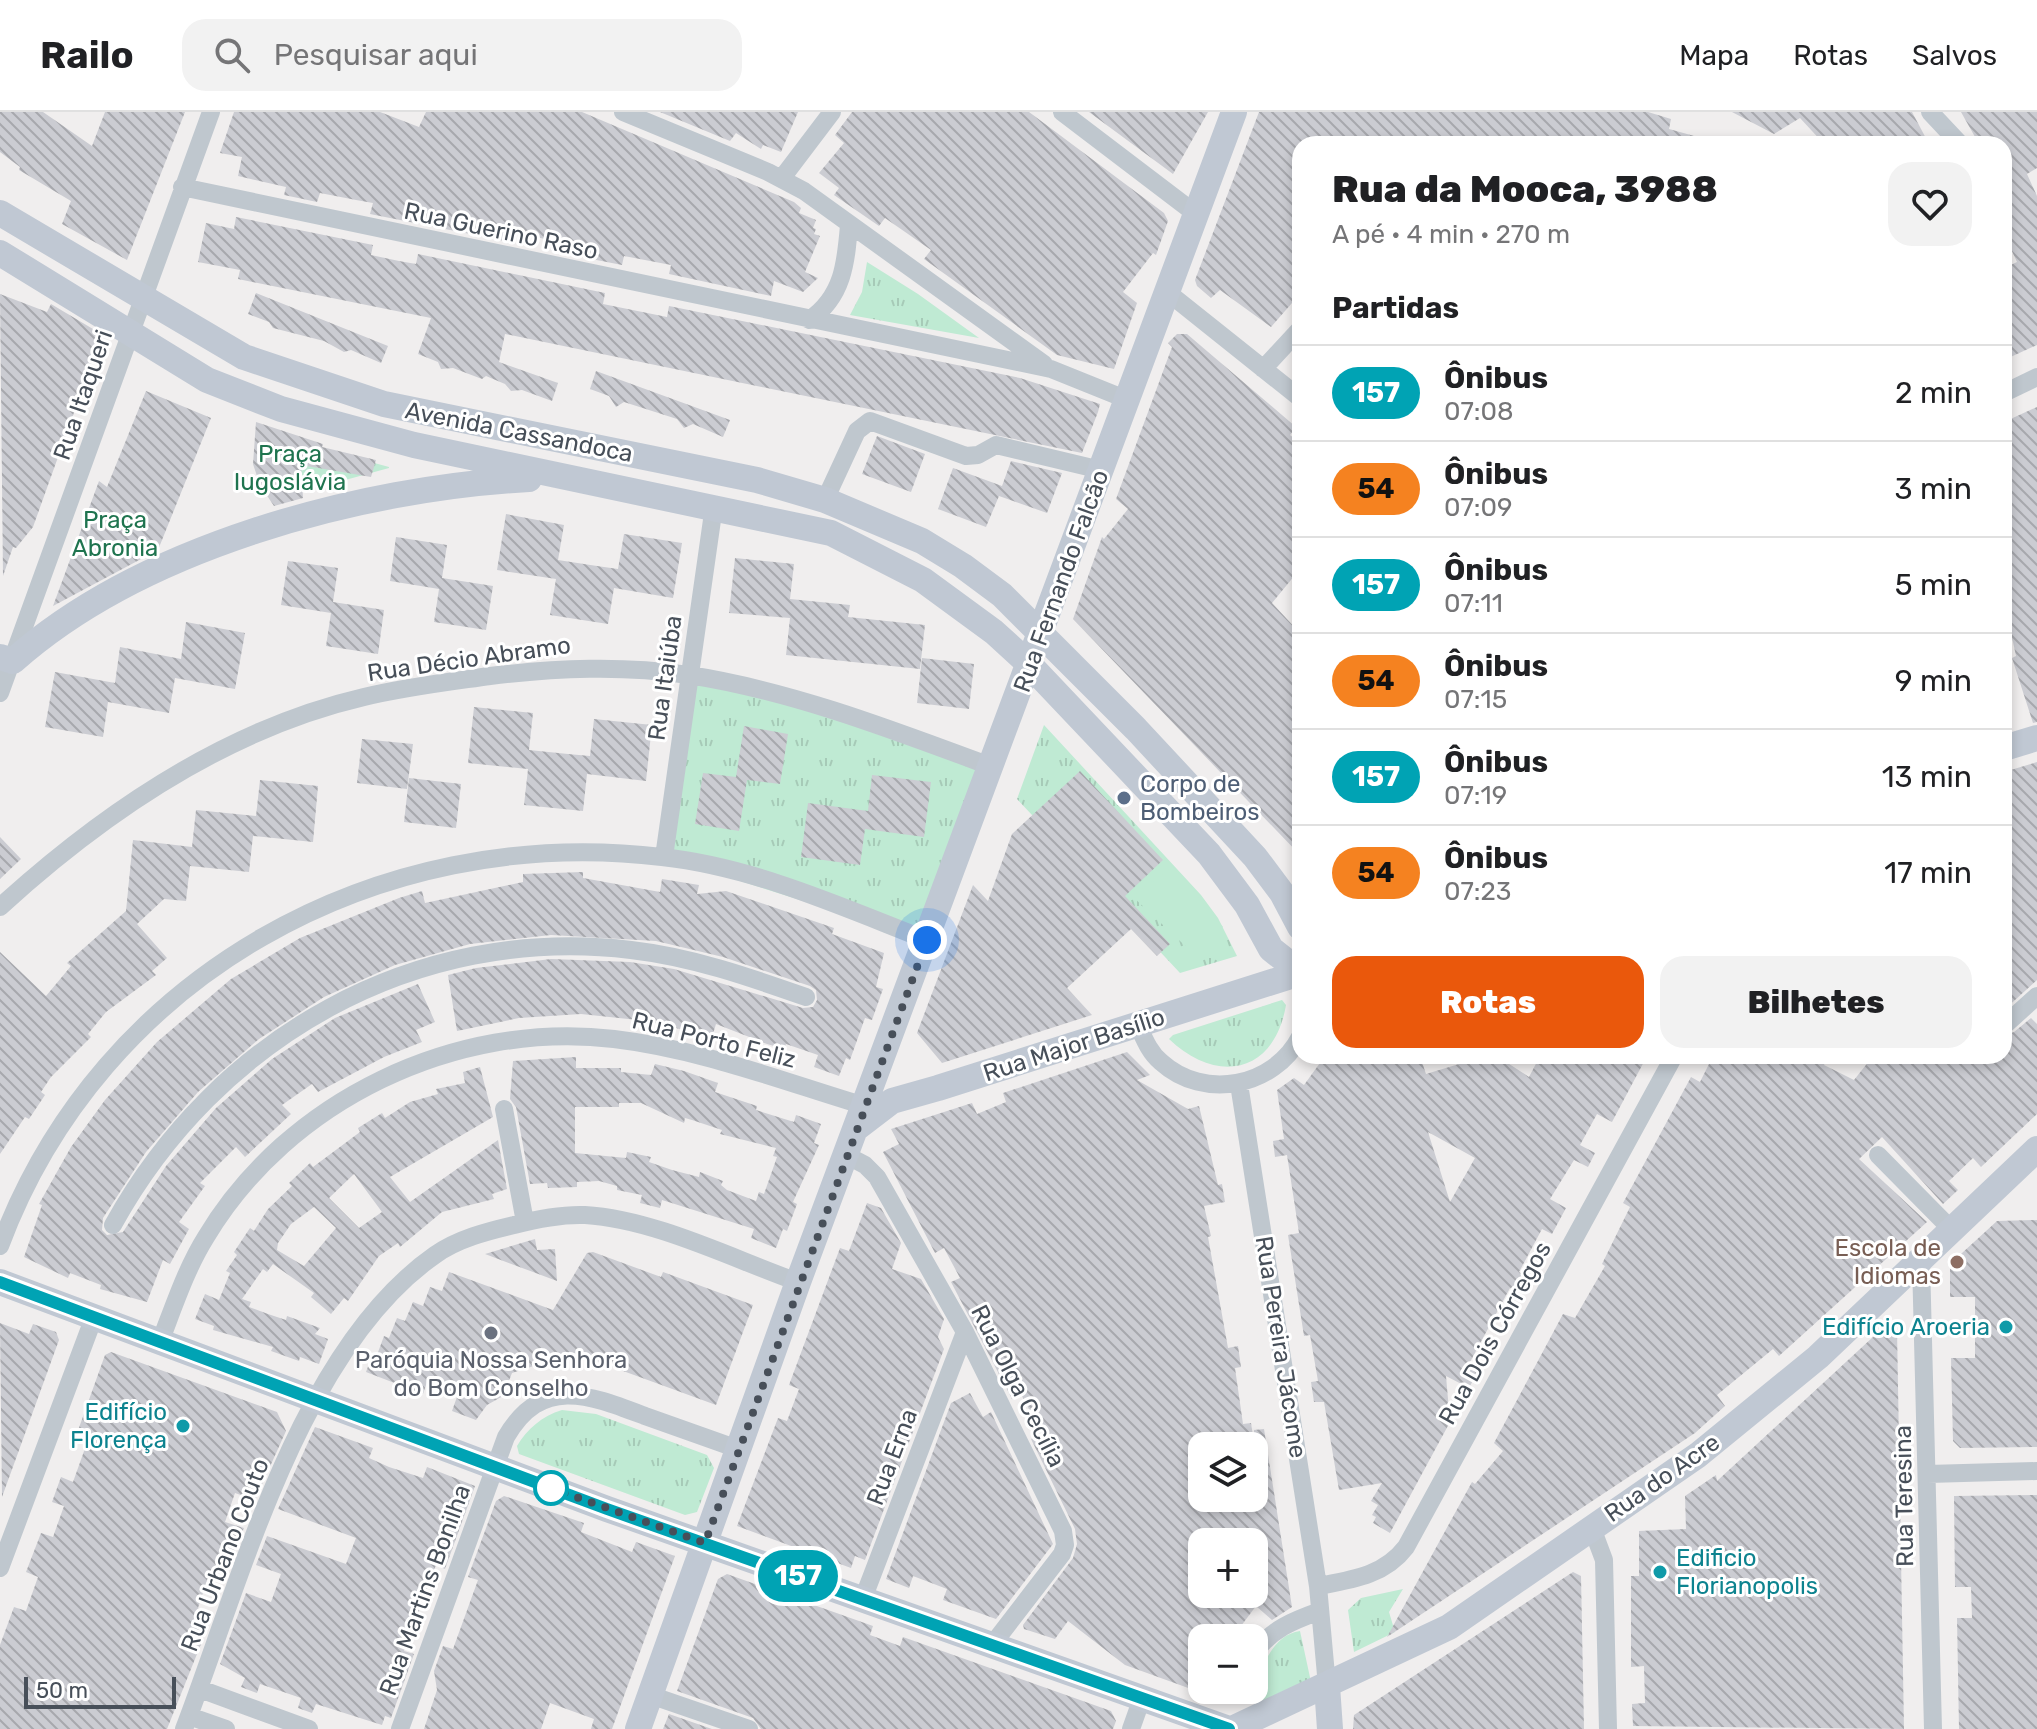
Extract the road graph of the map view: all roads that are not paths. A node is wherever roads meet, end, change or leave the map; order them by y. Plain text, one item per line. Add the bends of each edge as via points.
1 (211, 112) edge
2 (623, 112) edge
3 (832, 112) edge
4 (1062, 112) edge
5 (1234, 112) edge
6 (1930, 112) edge
7 (1952, 136) edge
8 (782, 178) junction
9 (182, 187) junction
10 (0, 213) edge
11 (1196, 214) junction
12 (849, 225) junction
13 (0, 253) edge
14 (1166, 291) junction
15 (144, 298) junction
16 (809, 320) junction
17 (131, 332) junction
18 (1292, 338) edge
19 (1051, 369) junction
20 (1263, 369) junction
21 (2037, 377) edge
22 (2012, 389) edge
23 (1292, 392) edge
24 (1128, 400) junction
25 (1101, 470) junction
26 (560, 477) junction
27 (825, 500) junction
28 (714, 506) junction
29 (1040, 632) junction
30 (6, 659) edge
31 (1029, 665) junction
32 (690, 675) junction
33 (0, 693) edge
34 (1136, 729) junction
35 (2037, 738) edge
36 (2012, 746) edge
37 (1114, 754) junction
38 (990, 766) junction
39 (1170, 766) junction
40 (1147, 789) junction
41 (664, 857) junction
42 (0, 907) edge
43 (1292, 912) edge
44 (927, 940) junction
45 (1292, 966) edge
46 (1292, 975) edge
47 (806, 997) dead end
48 (2034, 1004) edge
49 (2012, 1019) edge
50 (1138, 1025) junction
51 (886, 1049) junction
52 (1292, 1052) edge
53 (1670, 1064) edge
54 (1239, 1084) junction
55 (938, 1088) junction
56 (504, 1109) dead end
57 (860, 1118) junction
58 (2037, 1149) edge
59 (846, 1155) junction
60 (1878, 1155) dead end
61 (525, 1222) junction
62 (113, 1225) dead end
63 (1952, 1230) junction
64 (0, 1246) edge
65 (1921, 1262) junction
66 (0, 1282) edge
67 (798, 1282) junction
68 (94, 1317) junction
69 (965, 1332) junction
70 (160, 1342) junction
71 (314, 1399) junction
72 (738, 1449) junction
73 (495, 1468) junction
74 (2037, 1471) edge
75 (1928, 1474) junction
76 (1592, 1528) junction
77 (705, 1543) junction
78 (0, 1568) edge
79 (1318, 1586) junction
80 (863, 1599) junction
81 (1320, 1611) junction
82 (1268, 1635) edge
83 (992, 1645) junction
84 (1327, 1686) junction
85 (200, 1689) junction
86 (650, 1695) junction
87 (1142, 1698) junction
88 (187, 1723) edge
89 (288, 1726) edge
90 (226, 1729) edge
91 (309, 1729) edge
92 (400, 1729) edge
93 (638, 1729) edge
94 (749, 1729) edge
95 (1131, 1729) edge
96 (1230, 1729) edge
97 (1330, 1729) edge
98 (1608, 1729) edge
99 (1933, 1729) edge

1 - 9 street, Rua Itaqueri
2 - 8 street
3 - 8 street
4 - 11 street
5 - 11 main road, Rua Fernando Falcão
6 - 7 street
8 - 12 street
9 - 15 street, Rua Itaqueri
9 - 16 street, Rua Guerino Raso
10 - 15 main road, Avenida Cassandoca
11 - 14 main road, Rua Fernando Falcão
12 - 16 street via 841,283 829,304
12 - 19 street
13 - 17 main road, Avenida Cassandoca
14 - 20 street
14 - 24 main road, Rua Fernando Falcão
15 - 17 street, Rua Itaqueri
15 - 27 main road, Avenida Cassandoca via 244,357 384,404 757,480
16 - 19 street, Rua Guerino Raso
17 - 26 main road, Avenida Cassandoca via 207,380 281,409
17 - 30 street, Rua Itaqueri
18 - 20 street
19 - 24 street
20 - 23 street
21 - 22 street
24 - 25 main road, Rua Fernando Falcão
25 - 27 street via 996,445 966,456 870,421 857,431
25 - 29 main road, Rua Fernando Falcão
26 - 28 main road, Avenida Cassandoca
26 - 30 main road via 415,491 247,534 75,611
27 - 29 main road, Avenida Cassandoca via 922,541 963,566
28 - 31 main road, Avenida Cassandoca via 831,533 876,554 962,607
28 - 32 street, Rua Itaiúba
29 - 31 main road, Rua Fernando Falcão
29 - 34 main road, Avenida Cassandoca
30 - 33 street, Rua Itaqueri
31 - 37 main road, Avenida Cassandoca
31 - 38 main road, Rua Fernando Falcão
32 - 38 street, Rua Décio Abramo via 811,705
32 - 41 street, Rua Itaiúba
32 - 42 street, Rua Décio Abramo via 570,667 410,688 310,713 190,766 129,804
34 - 37 main road
34 - 39 main road, Avenida Cassandoca
35 - 36 main road
37 - 40 main road, Avenida Cassandoca
38 - 44 main road, Rua Fernando Falcão
39 - 40 main road
39 - 43 main road, Avenida Cassandoca via 1255,857
40 - 45 main road, Avenida Cassandoca via 1228,878 1271,949
41 - 44 street via 797,890
41 - 64 street via 545,853 467,862 375,884 282,926 192,985 99,1074 31,1170
44 - 51 main road, Rua Fernando Falcão
46 - 50 main road, Rua Major Basílio
47 - 62 street via 724,969 630,950 566,947 466,958 395,979 337,1003 240,1066 158,1154
48 - 49 street
50 - 54 street via 1154,1055 1173,1071 1196,1081
50 - 55 main road, Rua Major Basílio
51 - 55 main road via 889,1071 898,1081 920,1090
51 - 57 main road, Rua Fernando Falcão
52 - 54 street via 1273,1070
53 - 79 street, Rua Dois Córregos via 1406,1547 1397,1559 1368,1575
54 - 79 street, Rua Pereira Jácome
55 - 57 main road, Rua Major Basílio via 892,1101
56 - 61 street
57 - 59 main road, Rua Fernando Falcão
57 - 70 street, Rua Porto Feliz via 681,1051 614,1039 562,1035 491,1042 435,1056 381,1078 319,1116 250,1180 207,1235
58 - 63 main road, Rua do Acre
59 - 67 main road, Rua Fernando Falcão
59 - 69 street, Rua Olga Cecília via 877,1177
60 - 63 street
61 - 67 street, Rua Urbano Couto via 607,1217
61 - 71 street, Rua Urbano Couto via 435,1254 368,1319
63 - 65 main road, Rua do Acre
65 - 75 street, Rua Teresina
65 - 76 main road, Rua do Acre via 1723,1436
66 - 68 main road
67 - 72 main road, Rua Fernando Falcão
68 - 70 main road
68 - 78 street
69 - 80 street, Rua Erna
69 - 83 street, Rua Olga Cecília via 1026,1450 1065,1545
70 - 71 main road
71 - 73 main road
71 - 85 street, Rua Urbano Couto
72 - 73 street, Rua Martins Bonilha via 591,1396 572,1394 537,1403 517,1417
72 - 77 main road, Rua Fernando Falcão
73 - 77 main road
73 - 92 street, Rua Martins Bonilha
74 - 75 street
75 - 99 street, Rua Teresina
76 - 84 main road, Rua do Acre via 1449,1627
76 - 98 street via 1604,1560
77 - 80 main road
77 - 86 main road, Rua Fernando Falcão
79 - 81 street, Rua Pereira Jácome
80 - 83 main road
81 - 82 street
81 - 84 street, Rua Pereira Jácome
83 - 87 main road
84 - 96 main road, Rua do Acre
84 - 97 main road, Rua Pereira Jácome
85 - 88 street, Rua Urbano Couto
85 - 89 street
86 - 93 main road, Rua Fernando Falcão
86 - 94 street
87 - 95 street
87 - 96 main road
88 - 90 street
89 - 91 street

